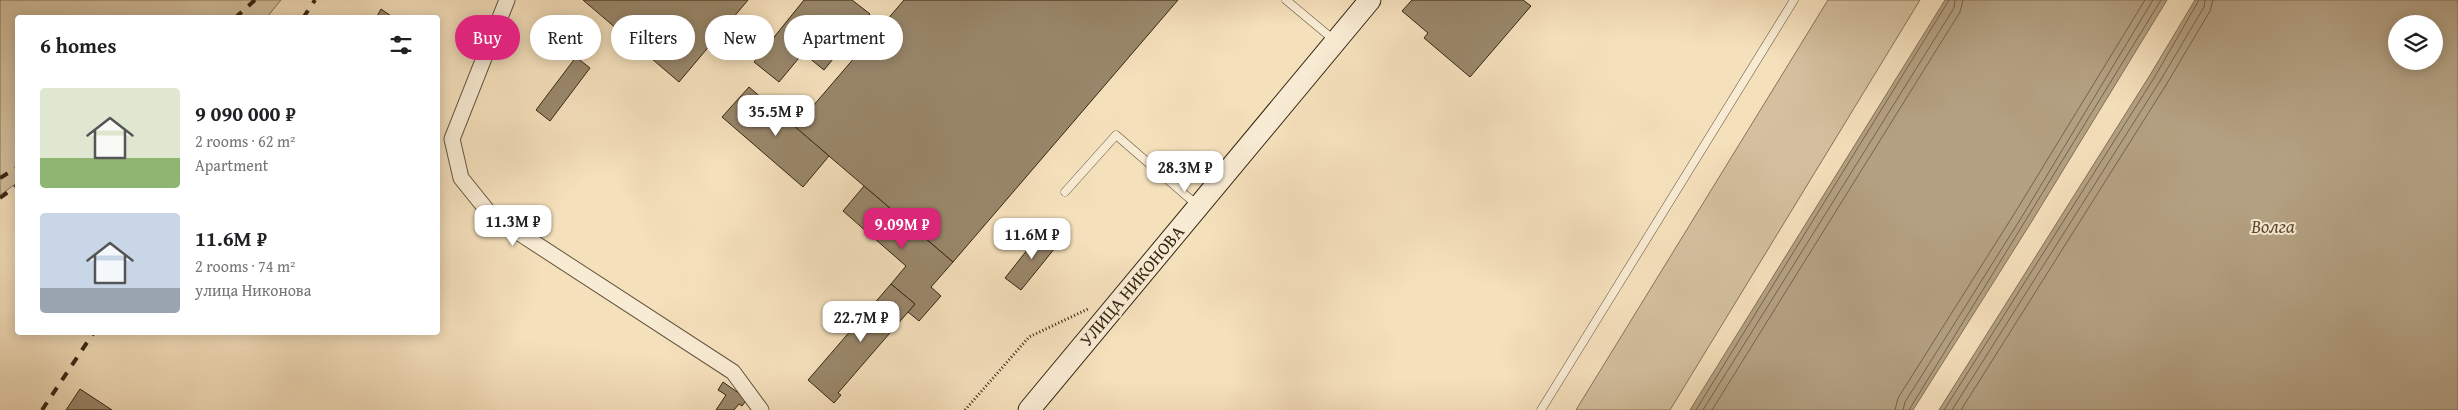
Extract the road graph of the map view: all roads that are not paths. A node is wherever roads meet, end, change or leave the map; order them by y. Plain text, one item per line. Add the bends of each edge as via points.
1 (507, 0) edge
2 (1286, 0) edge
3 (1370, 0) edge
4 (1794, 0) edge
5 (1336, 41) junction
6 (1065, 192) dead end
7 (1198, 206) junction
8 (761, 410) edge
9 (1029, 410) edge
10 (1541, 410) edge

1 - 8 street via 452,139 462,178 490,214 733,372
2 - 5 lane
3 - 5 main road, УЛИЦА НИКОНОВА
4 - 10 lane
5 - 7 main road, УЛИЦА НИКОНОВА
6 - 7 lane via 1116,135
7 - 9 main road, УЛИЦА НИКОНОВА

